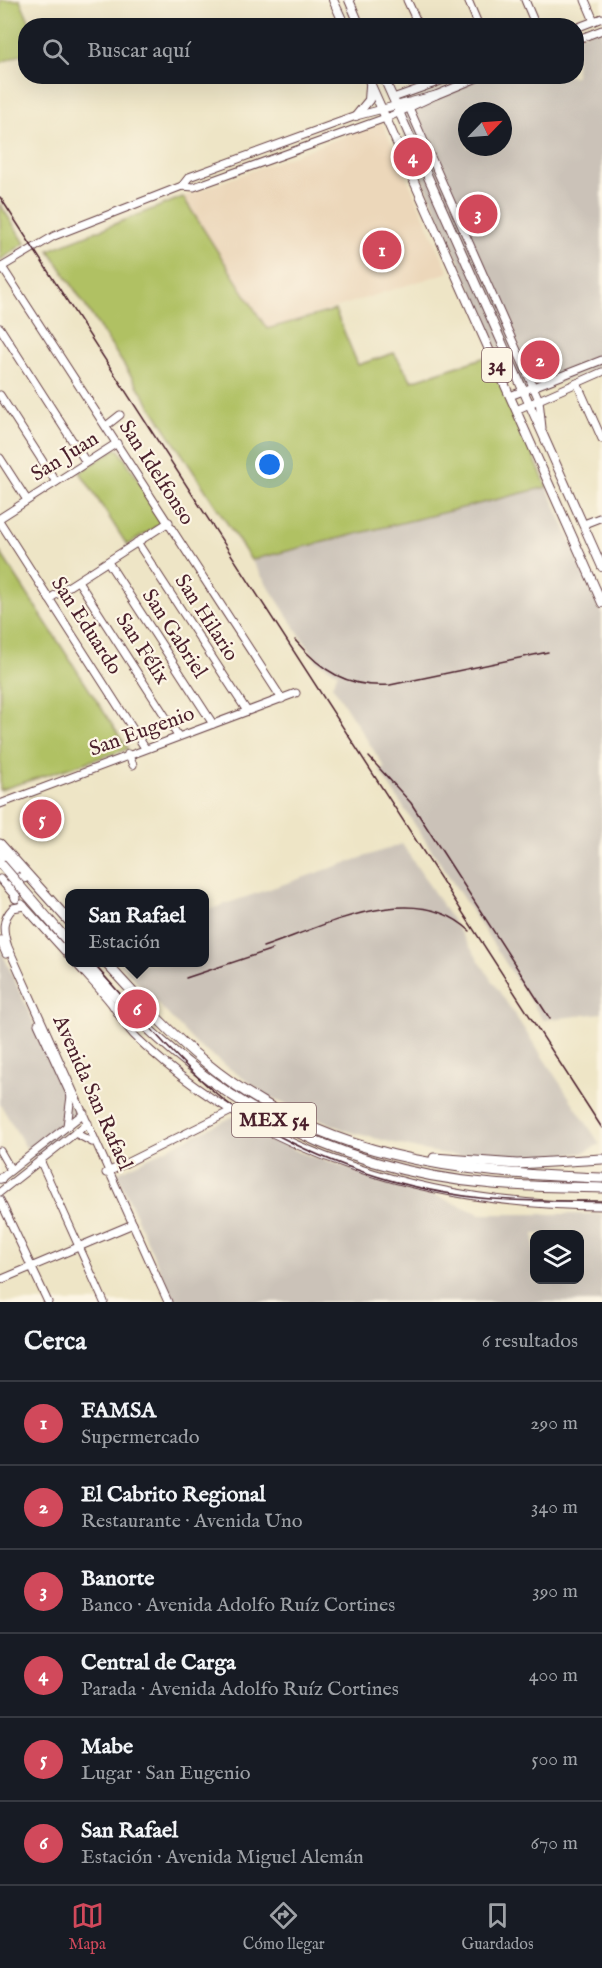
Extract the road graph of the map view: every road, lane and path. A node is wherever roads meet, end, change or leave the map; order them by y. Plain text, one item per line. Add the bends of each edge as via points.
1 (333, 0) edge
2 (349, 0) edge
3 (407, 0) edge
4 (468, 0) edge
5 (525, 0) edge
6 (585, 0) edge
7 (341, 18) edge
8 (357, 18) edge
9 (415, 18) edge
10 (476, 18) edge
11 (533, 18) edge
12 (598, 20) edge
13 (602, 30) edge
14 (584, 33) edge
15 (587, 36) junction
16 (584, 37) edge
17 (368, 84) edge
18 (370, 84) edge
19 (386, 84) edge
20 (433, 84) edge
21 (462, 84) edge
22 (396, 106) junction
23 (409, 106) junction
24 (382, 108) junction
25 (356, 116) junction
26 (386, 118) junction
27 (423, 153) junction
28 (182, 186) junction
29 (1, 267) edge
30 (0, 328) edge
31 (602, 360) edge
32 (594, 363) junction
33 (600, 373) edge
34 (518, 376) junction
35 (577, 383) junction
36 (532, 385) junction
37 (524, 391) junction
38 (0, 395) edge
39 (510, 396) junction
40 (539, 400) junction
41 (530, 404) junction
42 (516, 410) junction
43 (120, 415) dead end
44 (106, 426) junction
45 (542, 434) junction
46 (602, 439) edge
47 (117, 443) junction
48 (0, 458) edge
49 (86, 462) junction
50 (56, 482) junction
51 (27, 500) junction
52 (602, 517) edge
53 (0, 520) edge
54 (169, 522) junction
55 (584, 524) junction
56 (137, 542) junction
57 (108, 562) junction
58 (602, 567) edge
59 (78, 581) junction
60 (49, 599) junction
61 (602, 603) edge
62 (296, 693) dead end
63 (282, 699) junction
64 (247, 711) junction
65 (213, 724) junction
66 (178, 736) junction
67 (145, 748) junction
68 (128, 754) junction
69 (133, 765) dead end
70 (0, 804) edge
71 (0, 844) edge
72 (0, 854) edge
73 (0, 863) edge
74 (24, 878) junction
75 (0, 879) edge
76 (16, 898) junction
77 (24, 906) junction
78 (65, 917) edge
79 (65, 924) edge
80 (0, 939) edge
81 (65, 939) edge
82 (65, 952) edge
83 (79, 967) edge
84 (88, 967) edge
85 (109, 967) edge
86 (99, 989) junction
87 (129, 1011) junction
88 (71, 1096) junction
89 (231, 1111) junction
90 (82, 1114) junction
91 (86, 1124) junction
92 (67, 1126) junction
93 (75, 1133) junction
94 (92, 1142) junction
95 (0, 1151) edge
96 (400, 1157) junction
97 (602, 1159) edge
98 (40, 1160) junction
99 (11, 1170) junction
100 (108, 1172) junction
101 (0, 1178) edge
102 (602, 1178) edge
103 (602, 1188) edge
104 (0, 1192) edge
105 (0, 1200) edge
106 (602, 1206) edge
107 (131, 1225) junction
108 (78, 1248) junction
109 (32, 1267) junction
110 (0, 1280) edge
111 (48, 1302) edge
112 (104, 1302) edge
113 (162, 1302) edge
114 (168, 1302) edge

1 - 7 main road
2 - 8 main road
3 - 9 street
4 - 10 street
5 - 11 street
6 - 12 street
13 - 15 street
14 - 15 street
15 - 16 street
17 - 25 main road via 369,100
18 - 24 main road, 34
19 - 22 main road, 34
20 - 22 street
21 - 23 street
22 - 23 street
22 - 24 street
22 - 26 street
22 - 27 main road, 34
23 - 27 street
24 - 25 street
24 - 26 main road, 34
25 - 28 street via 189,177
26 - 28 street via 194,187
26 - 39 main road, 34
27 - 34 main road, 34
27 - 36 street
28 - 29 street via 54,236
29 - 44 street, San Idelfonso
30 - 49 street
31 - 32 street
32 - 33 street
32 - 36 street
33 - 35 street
34 - 36 main road
34 - 37 main road, 34
35 - 40 street
35 - 46 street
36 - 37 street
36 - 40 street
37 - 39 street
37 - 41 main road, 34
38 - 50 street
39 - 42 main road, 34
40 - 41 street
40 - 45 street
41 - 42 street
41 - 45 main road, 34
42 - 61 main road, 34
43 - 44 street
44 - 47 street, San Idelfonso
45 - 55 main road, 34
47 - 49 street, San Juan
47 - 54 street, San Idelfonso
48 - 51 street
49 - 50 street, San Juan
50 - 51 street, San Juan
51 - 53 street, San Juan
52 - 55 street
53 - 60 street, San Eduardo
54 - 56 street
54 - 63 street, San Idelfonso
55 - 58 main road, 34
56 - 57 street
56 - 64 street, San Hilario
57 - 59 street
57 - 65 street, San Gabriel
59 - 60 street
59 - 66 street, San Félix
60 - 67 street, San Eduardo
62 - 63 street, San Eugenio
63 - 64 street, San Eugenio
64 - 65 street, San Eugenio
65 - 66 street, San Eugenio
66 - 67 street, San Eugenio
67 - 68 street, San Eugenio
68 - 69 street
68 - 70 street, San Eugenio
71 - 78 highway
72 - 74 highway
73 - 81 highway, bridge
74 - 76 highway via 12,882
74 - 79 highway
75 - 76 street
76 - 77 street
77 - 82 street
77 - 90 street, Avenida San Rafael via 9,913 4,934
80 - 88 street, Avenida San Rafael
83 - 86 street
84 - 87 highway, MEX 54
85 - 96 highway, MEX 54 via 177,1038 257,1099 323,1132
86 - 87 highway
86 - 89 street via 139,1040
87 - 103 highway, MEX 54 via 204,1078 258,1112 325,1144 393,1167 476,1182
88 - 90 street, Avenida San Rafael
88 - 92 street
89 - 100 street
89 - 106 street via 291,1144 395,1180 489,1198
90 - 91 street, Avenida San Rafael
90 - 92 street
91 - 93 street
91 - 94 street, Avenida San Rafael
91 - 100 street, Avenida San Rafael
92 - 99 street
93 - 94 street
93 - 98 street
94 - 100 street, Avenida San Rafael
95 - 99 street
96 - 97 highway via 517,1164
96 - 102 highway, MEX 54 via 494,1173
98 - 104 street
98 - 108 street
99 - 101 street
100 - 107 street, Avenida San Rafael
105 - 109 street
107 - 108 street
107 - 113 street, Avenida San Rafael
107 - 114 street, Avenida San Rafael
108 - 109 street
108 - 112 street
109 - 110 street
109 - 111 street

